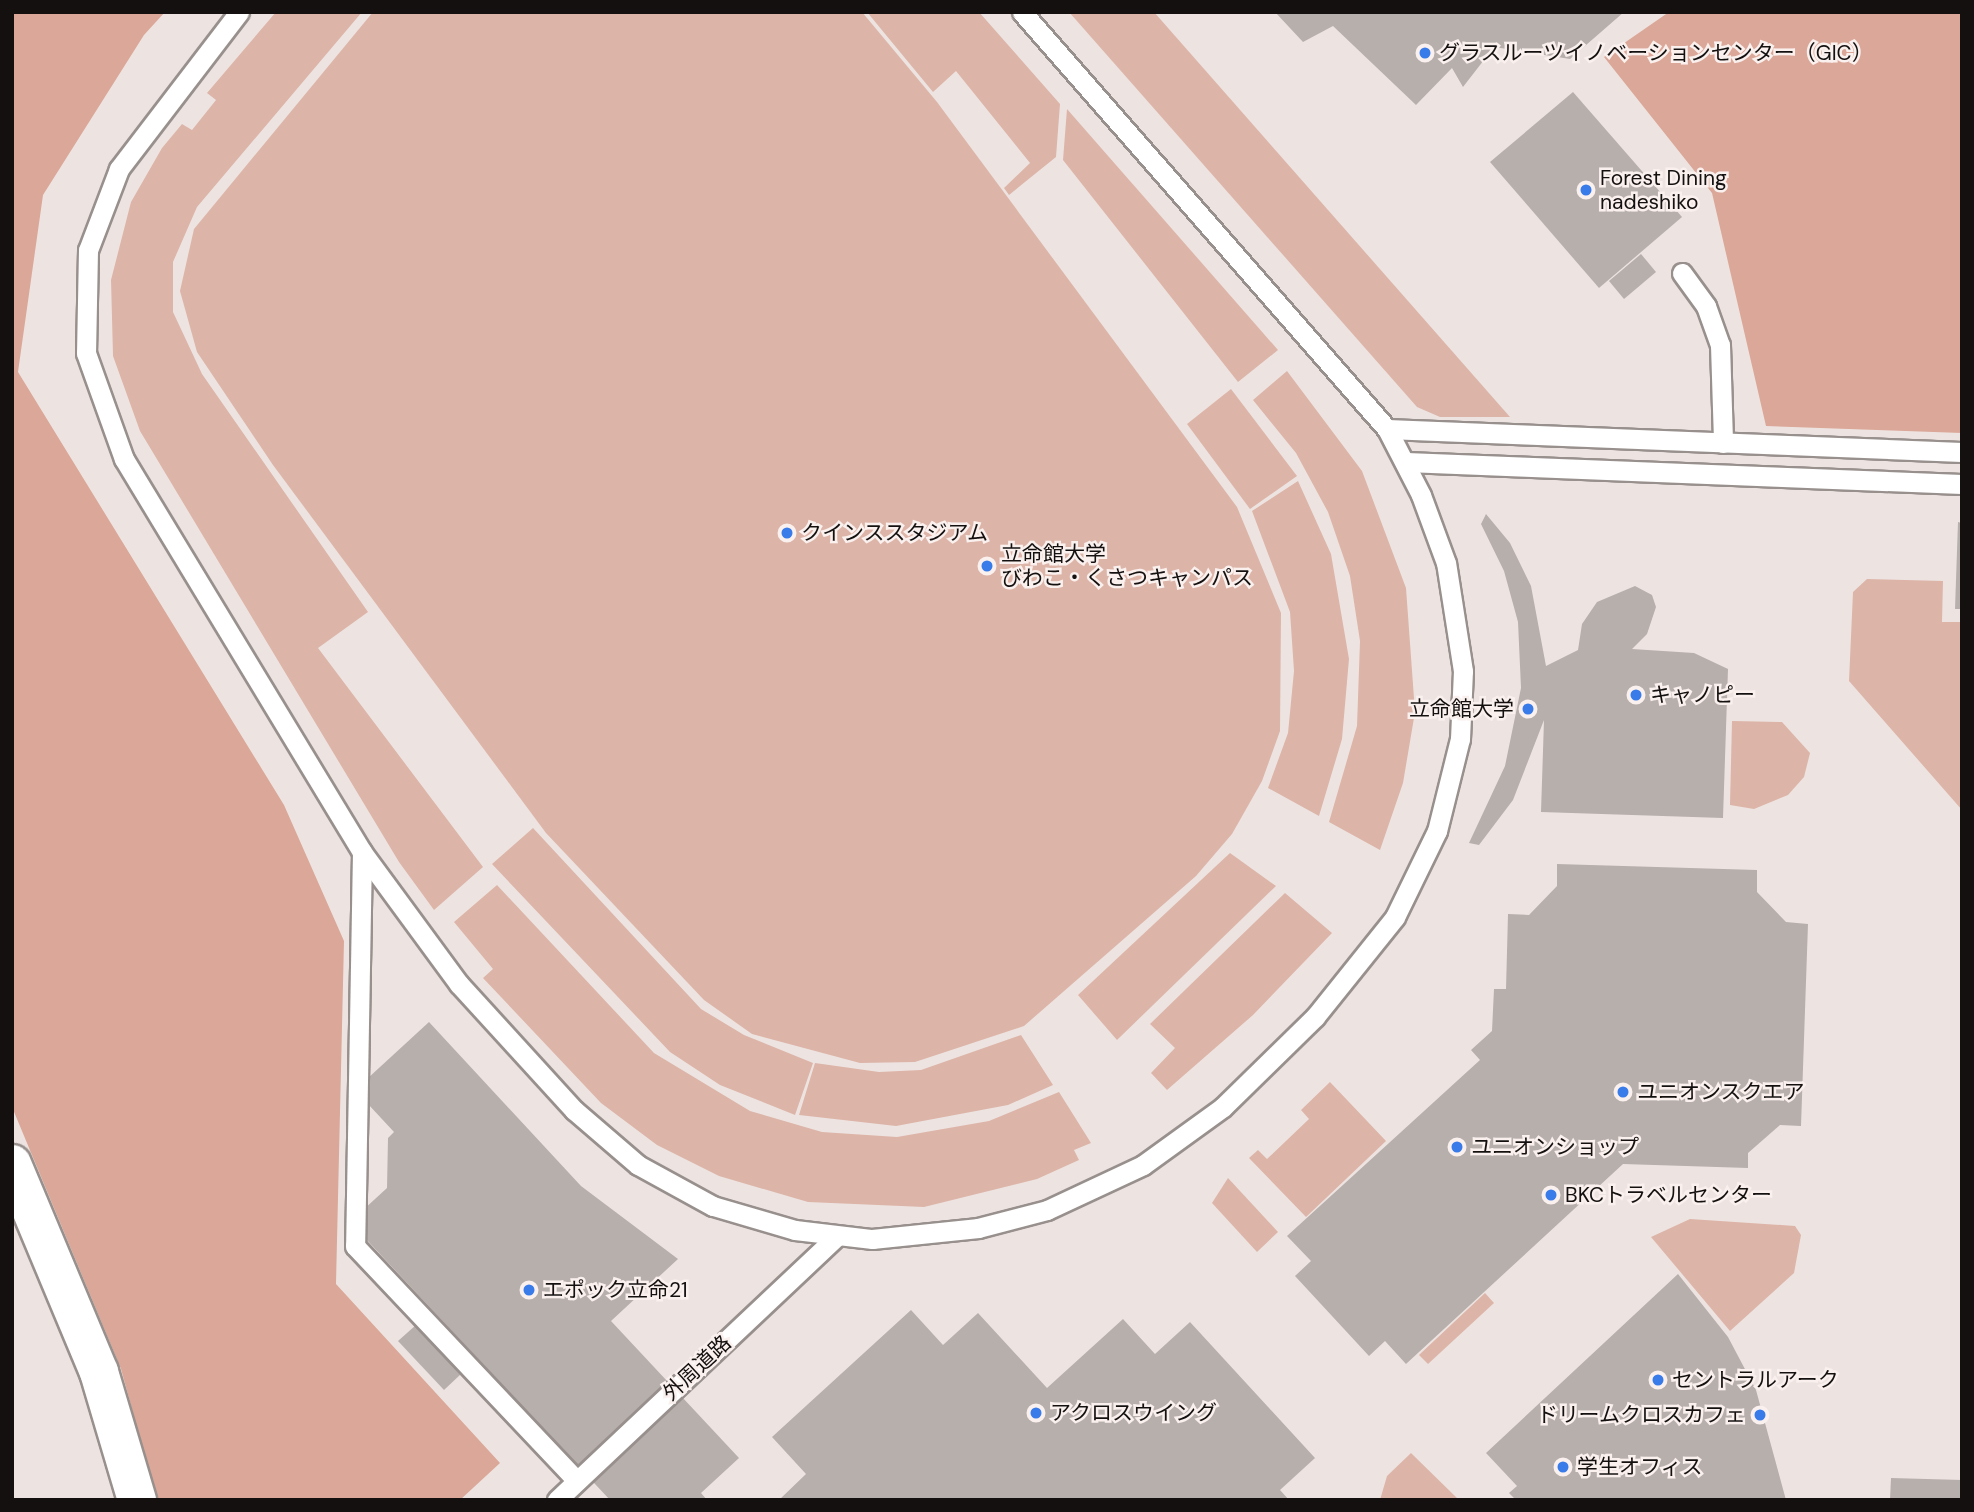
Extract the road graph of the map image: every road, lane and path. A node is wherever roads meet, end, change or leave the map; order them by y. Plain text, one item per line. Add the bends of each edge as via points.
1 (239, 12) edge
2 (1022, 12) edge
3 (1682, 272) dead end
4 (1387, 429) junction
5 (1723, 443) junction
6 (1962, 452) edge
7 (1406, 462) junction
8 (1962, 485) edge
9 (362, 852) junction
10 (12, 1164) edge
11 (837, 1236) junction
12 (578, 1481) junction
13 (137, 1500) edge
14 (557, 1500) edge

1 - 9 lane via 150,122 106,195 88,250 86,353 124,458
2 - 4 lane
3 - 5 lane via 1706,306 1720,345
4 - 5 lane
4 - 7 lane
5 - 6 lane
7 - 8 lane
7 - 11 lane via 1446,563 1460,635 1464,707 1437,831 1411,890 1373,947 1315,1017 1223,1107 1173,1147 1112,1183 978,1228 908,1238
9 - 11 lane via 459,985 605,1140 713,1206
9 - 12 lane via 355,1247
10 - 13 street via 99,1372
11 - 12 lane, 外周道路
12 - 14 lane, 外周道路

